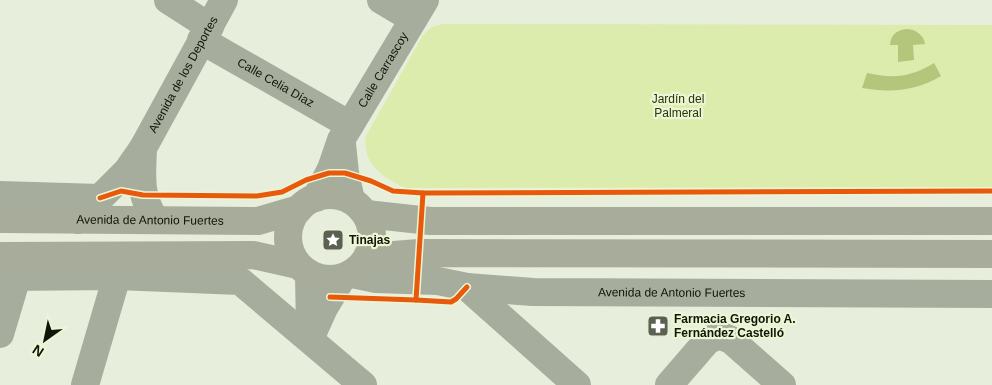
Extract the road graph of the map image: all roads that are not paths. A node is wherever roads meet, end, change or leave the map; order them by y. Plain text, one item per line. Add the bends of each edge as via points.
1 (168, 0) edge
2 (224, 0) edge
3 (382, 0) edge
4 (419, 10) edge
5 (206, 33) junction
6 (346, 132) junction
7 (143, 148) junction
8 (0, 196) edge
9 (100, 198) junction
10 (307, 203) junction
11 (358, 207) junction
12 (0, 219) edge
13 (78, 220) junction
14 (155, 220) junction
15 (992, 221) edge
16 (992, 254) edge
17 (0, 256) edge
18 (304, 269) junction
19 (354, 270) junction
20 (117, 276) junction
21 (8, 277) edge
22 (468, 287) junction
23 (992, 294) edge
24 (0, 334) edge
25 (310, 339) junction
26 (85, 385) edge
27 (363, 385) edge
28 (577, 385) edge
29 (669, 385) edge
30 (782, 385) edge

1 - 5 street, Calle Celia Díaz
2 - 5 street, Avenida de los Deportes
3 - 4 street
4 - 6 street, Calle Carrascoy
5 - 6 street, Calle Celia Díaz
5 - 7 street, Avenida de los Deportes
6 - 10 street, Calle Carrascoy via 331,169
6 - 11 street via 345,173
7 - 9 street, Avenida de los Deportes via 127,171
7 - 14 street via 141,185 145,204
8 - 9 street, Avenida de Antonio Fuertes
9 - 13 street, Avenida de los Deportes
10 - 11 main road via 328,195 339,196
10 - 14 main road, Avenida de Antonio Fuertes via 258,221
10 - 18 main road via 292,219 289,230 292,254
11 - 15 main road via 430,221
11 - 19 main road via 371,224 373,235 372,246
12 - 13 main road, Avenida de Antonio Fuertes
13 - 14 main road, Avenida de Antonio Fuertes
16 - 19 main road via 419,253
17 - 18 main road via 253,255
18 - 19 main road via 326,279
18 - 25 street
19 - 22 street, Avenida de Antonio Fuertes via 376,279 438,281
19 - 25 street via 324,308
20 - 21 street
20 - 25 street via 240,281
20 - 26 street
21 - 24 street
22 - 23 street, Avenida de Antonio Fuertes via 533,292
22 - 28 street
25 - 27 street
29 - 30 street via 707,341 719,335 731,340

